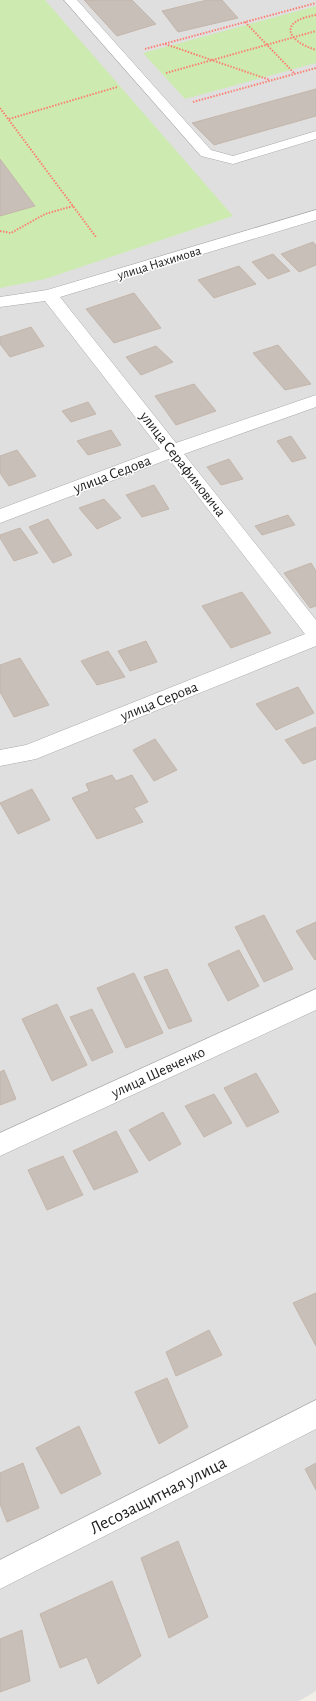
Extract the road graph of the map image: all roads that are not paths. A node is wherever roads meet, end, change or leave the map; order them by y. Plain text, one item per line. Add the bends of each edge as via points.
1 (70, 0) edge
2 (316, 135) edge
3 (316, 215) edge
4 (48, 295) junction
5 (0, 302) edge
6 (316, 401) edge
7 (173, 451) junction
8 (0, 516) edge
9 (316, 634) edge
10 (316, 638) edge
11 (0, 758) edge
12 (316, 999) edge
13 (0, 1145) edge
14 (316, 1414) edge
15 (0, 1575) edge

1 - 2 lane via 206,153 233,160
3 - 4 street, улица Нахимова
4 - 5 street, улица Нахимова
4 - 7 street, улица Серафимовича
6 - 7 street, улица Седова
7 - 8 street, улица Седова
7 - 9 street, улица Серафимовича
10 - 11 street, улица Серова via 29,753
12 - 13 street, улица Шевченко
14 - 15 street, Лесозащитная улица

